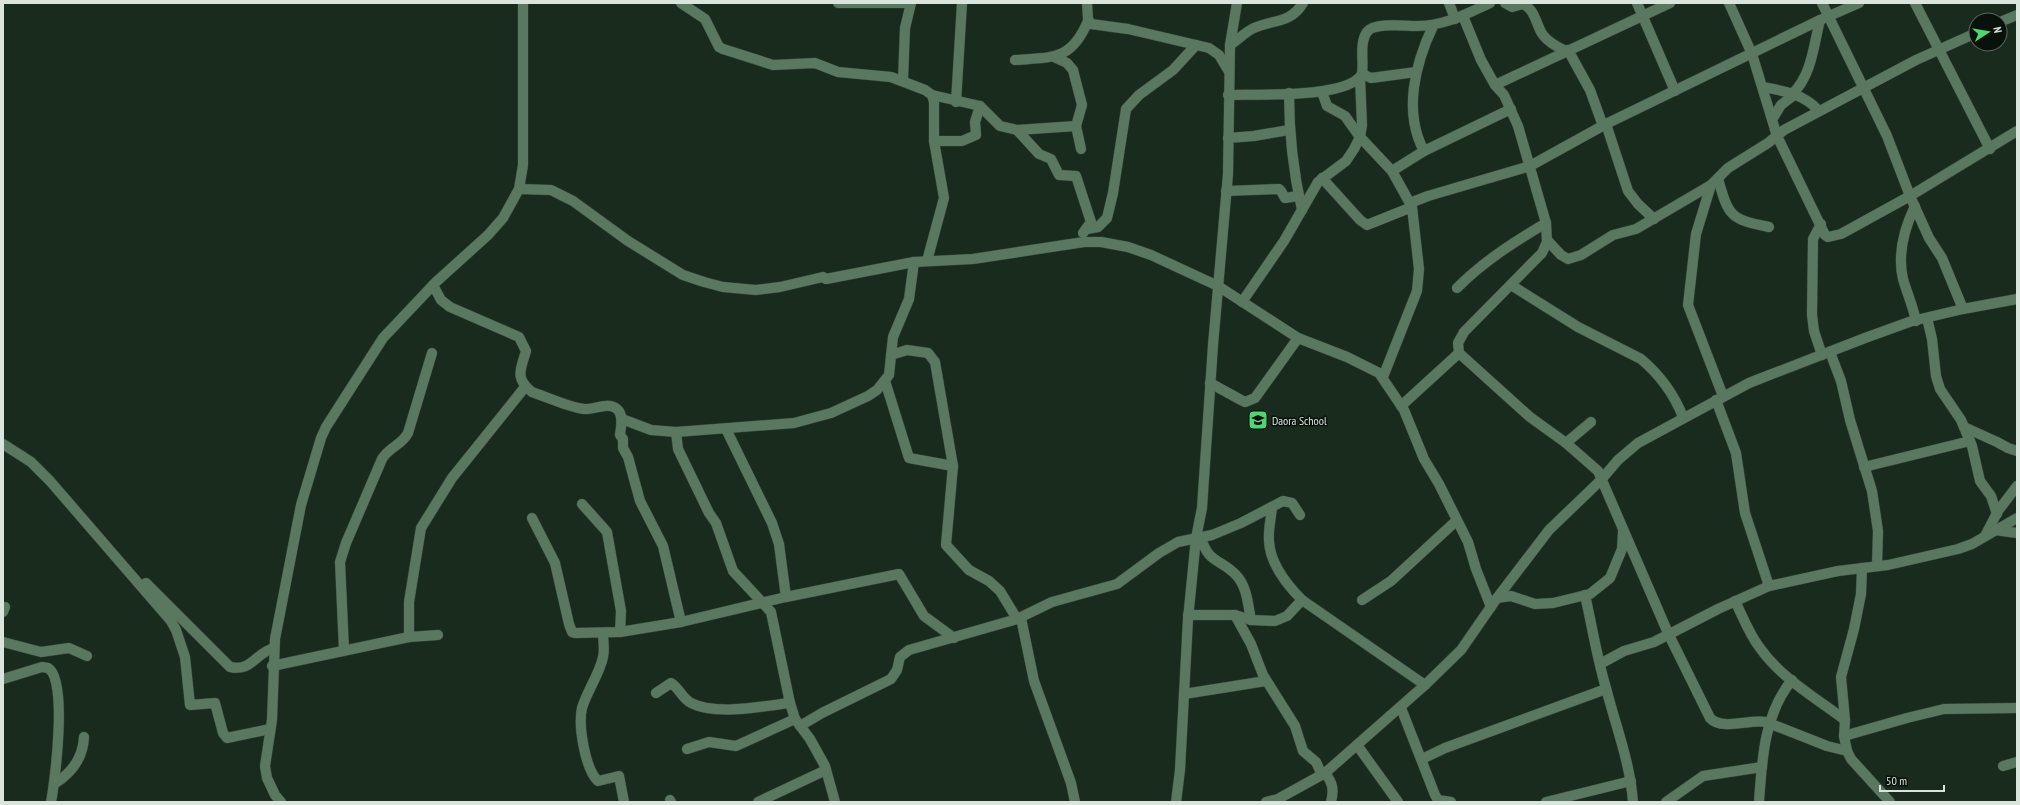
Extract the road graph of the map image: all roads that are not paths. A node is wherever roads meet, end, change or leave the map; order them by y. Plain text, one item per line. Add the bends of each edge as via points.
1 (523, 3) edge
2 (680, 3) edge
3 (838, 3) edge
4 (843, 3) edge
5 (910, 3) edge
6 (962, 3) edge
7 (1087, 3) edge
8 (1237, 3) edge
9 (1303, 3) edge
10 (1449, 3) edge
11 (1490, 3) edge
12 (1505, 3) edge
13 (1637, 3) edge
14 (1670, 3) edge
15 (1729, 3) edge
16 (1822, 3) edge
17 (1859, 3) edge
18 (1915, 3) edge
19 (1643, 16) junction
20 (1459, 17) junction
21 (1824, 18) junction
22 (1088, 22) junction
23 (1433, 26) junction
24 (1968, 37) edge
25 (1196, 45) junction
26 (1230, 45) junction
27 (1940, 49) junction
28 (1567, 51) junction
29 (1752, 54) junction
30 (1054, 57) junction
31 (1015, 60) dead end
32 (1228, 70) junction
33 (1416, 72) junction
34 (1361, 76) junction
35 (903, 80) junction
36 (1495, 85) junction
37 (1763, 87) junction
38 (1864, 87) junction
39 (1675, 91) junction
40 (1322, 92) junction
41 (1289, 93) junction
42 (1793, 94) junction
43 (932, 95) junction
44 (1228, 95) junction
45 (956, 102) junction
46 (980, 106) junction
47 (1511, 109) junction
48 (1819, 111) junction
49 (1772, 118) junction
50 (1605, 125) junction
51 (1076, 126) junction
52 (1017, 130) junction
53 (1289, 130) junction
54 (2017, 131) edge
55 (1777, 136) junction
56 (1360, 137) junction
57 (1228, 138) junction
58 (934, 141) junction
59 (1081, 149) dead end
60 (1990, 149) junction
61 (1424, 151) junction
62 (1530, 166) junction
63 (1392, 171) junction
64 (1322, 178) junction
65 (1714, 182) junction
66 (519, 189) junction
67 (1226, 191) junction
68 (1298, 196) junction
69 (1910, 196) junction
70 (1411, 205) junction
71 (1915, 206) junction
72 (1302, 210) junction
73 (1654, 219) junction
74 (1546, 223) junction
75 (1821, 224) junction
76 (1769, 227) dead end
77 (1087, 229) junction
78 (1547, 240) junction
79 (1071, 243) junction
80 (927, 261) junction
81 (914, 262) junction
82 (433, 285) junction
83 (1511, 285) junction
84 (1218, 286) junction
85 (1457, 288) dead end
86 (2017, 300) edge
87 (1242, 302) junction
88 (1963, 308) junction
89 (1927, 318) junction
90 (1916, 321) junction
91 (1298, 338) junction
92 (432, 353) dead end
93 (1459, 353) junction
94 (1826, 353) junction
95 (891, 355) junction
96 (1383, 377) junction
97 (886, 381) junction
98 (1210, 383) junction
99 (525, 387) junction
100 (1720, 398) junction
101 (1401, 406) junction
102 (1683, 417) junction
103 (622, 419) junction
104 (1591, 422) dead end
105 (1964, 427) junction
106 (726, 429) junction
107 (676, 432) junction
108 (3, 439) edge
109 (1970, 441) junction
110 (1566, 443) junction
111 (3, 444) edge
112 (2017, 451) edge
113 (954, 466) junction
114 (1864, 467) junction
115 (1601, 480) junction
116 (2017, 486) edge
117 (582, 504) dead end
118 (1272, 507) junction
119 (1997, 514) junction
120 (1300, 515) dead end
121 (532, 518) dead end
122 (2017, 518) edge
123 (1456, 521) junction
124 (1623, 527) junction
125 (1996, 530) junction
126 (2017, 533) edge
127 (1985, 536) junction
128 (1199, 538) junction
129 (1878, 566) junction
130 (1862, 568) junction
131 (1769, 586) junction
132 (1585, 595) junction
133 (786, 597) junction
134 (1302, 600) junction
135 (1362, 600) dead end
136 (1735, 601) junction
137 (1494, 602) junction
138 (762, 603) junction
139 (1188, 615) junction
140 (1235, 615) junction
141 (1019, 618) junction
142 (1251, 620) junction
143 (681, 622) junction
144 (620, 632) junction
145 (603, 633) junction
146 (1668, 633) junction
147 (438, 634) dead end
148 (409, 637) junction
149 (954, 638) junction
150 (3, 642) edge
151 (274, 648) junction
152 (344, 650) junction
153 (87, 656) dead end
154 (1600, 664) junction
155 (272, 666) junction
156 (3, 679) edge
157 (1792, 680) junction
158 (1266, 681) junction
159 (1426, 685) junction
160 (1606, 689) junction
161 (656, 693) dead end
162 (1184, 694) junction
163 (790, 703) junction
164 (1401, 708) junction
165 (2017, 708) edge
166 (1845, 720) junction
167 (798, 722) junction
168 (1771, 724) junction
169 (270, 729) junction
170 (84, 736) dead end
171 (1844, 736) junction
172 (1357, 745) junction
173 (687, 749) dead end
174 (1847, 751) junction
175 (1422, 759) junction
176 (2017, 762) edge
177 (2003, 766) dead end
178 (1762, 767) junction
179 (826, 770) junction
180 (1324, 774) junction
181 (1631, 781) junction
182 (54, 784) junction
183 (770, 799) edge
184 (1277, 801) edge
185 (51, 802) edge
186 (281, 802) edge
187 (624, 802) edge
188 (758, 802) edge
189 (835, 802) edge
190 (1075, 802) edge
191 (1176, 802) edge
192 (1266, 802) edge
193 (1331, 802) edge
194 (1398, 802) edge
195 (1451, 802) edge
196 (1546, 802) edge
197 (1633, 802) edge
198 (1666, 802) edge
199 (1759, 802) edge
200 (1890, 802) edge

1 - 66 street via 524,142
2 - 35 street via 705,19 723,48 773,65 814,63 838,72
3 - 4 street
4 - 5 street
5 - 35 street via 905,28
6 - 45 street
7 - 22 street
8 - 26 street
9 - 26 street via 1297,13 1253,29
10 - 20 street
11 - 20 street
12 - 28 street via 1512,6 1523,4 1529,8 1542,34 1550,43
13 - 19 street
14 - 19 street
15 - 29 street
16 - 21 street
17 - 21 street
18 - 27 street
19 - 28 street
19 - 39 street
20 - 23 street
20 - 36 street
21 - 29 street
21 - 38 street
21 - 42 street via 1809,65
22 - 25 street
22 - 30 street via 1081,36 1067,53
23 - 33 street via 1419,58
23 - 34 street via 1372,28 1367,32 1363,42
24 - 27 street
25 - 32 street via 1216,52
25 - 77 street via 1172,70 1139,95 1126,109 1107,218 1098,227
26 - 32 street
27 - 38 street
27 - 60 street
28 - 36 street
28 - 50 street via 1590,90
29 - 37 street
29 - 39 street
30 - 31 street
30 - 51 street via 1067,63 1074,70 1082,105
32 - 44 street
33 - 34 street via 1371,78
33 - 61 street via 1413,121
34 - 40 street via 1352,84
34 - 56 street
35 - 43 street
36 - 47 street
37 - 42 street
37 - 49 street
38 - 48 street
38 - 69 street via 1887,136
39 - 50 street
40 - 41 street
40 - 56 street via 1327,106 1343,114
41 - 44 street
41 - 53 street
42 - 48 street via 1807,99
42 - 49 street
43 - 45 street
43 - 58 street
44 - 57 street
45 - 46 street
46 - 52 street via 1000,126
46 - 58 street via 975,122 976,135 962,141
47 - 61 street
47 - 62 street
48 - 55 street
49 - 55 street
50 - 62 street
50 - 73 street via 1628,191
51 - 52 street
51 - 59 street
52 - 77 street via 1039,154 1051,159 1059,175 1076,176 1090,216 1091,222
53 - 57 street
53 - 68 street
54 - 60 street
55 - 65 street via 1728,168
55 - 75 street
56 - 63 street
56 - 64 street via 1346,161
57 - 67 street
58 - 80 street via 944,198
60 - 69 street
61 - 63 street
62 - 70 street
62 - 74 street
63 - 70 street
64 - 70 street via 1367,225
64 - 72 street
65 - 73 street
65 - 76 street via 1725,206 1735,218
65 - 100 street via 1696,234 1688,305
66 - 81 street via 551,190 573,201 628,241 683,275 723,287 764,290
66 - 82 street via 503,218 488,236
67 - 68 street via 1279,190 1284,198
67 - 84 street
68 - 72 street
69 - 71 street
69 - 75 street via 1832,237 1825,235
70 - 96 street via 1419,269 1418,291
71 - 88 street via 1929,238 1942,258
71 - 90 street via 1905,226 1901,258 1903,278
72 - 87 street
73 - 78 street via 1636,229 1613,235 1572,258 1561,255
74 - 78 street
74 - 85 street via 1497,253
75 - 94 street via 1813,239 1812,315 1814,331
77 - 79 street
78 - 83 street via 1542,253
79 - 80 street via 973,259
79 - 84 street via 1101,242 1128,247
80 - 81 street
81 - 95 street via 909,299 893,337
82 - 99 street via 441,300 450,307 519,337 526,351 519,373
82 - 151 street via 383,338 321,438 301,505
83 - 93 street via 1464,332 1458,344
83 - 102 street via 1578,327 1641,359 1670,390
84 - 87 street
84 - 98 street
86 - 88 street
87 - 91 street
88 - 89 street
89 - 90 street
89 - 105 street via 1940,389
90 - 94 street
91 - 96 street via 1347,357
91 - 98 street via 1255,398 1245,402
92 - 152 street via 408,433 404,440 387,451 382,459 340,562
93 - 101 street
93 - 110 street via 1530,417
94 - 100 street via 1749,383
94 - 114 street via 1841,381
95 - 97 street via 891,366
95 - 113 street via 907,350 928,353 935,362
96 - 101 street
97 - 106 street via 868,396 819,417 794,423
97 - 113 street via 909,458
98 - 128 street
99 - 103 street via 532,392 582,409 606,405 616,408
99 - 148 street via 452,478 421,528 409,602
100 - 102 street
100 - 131 street via 1736,452 1745,513
101 - 123 street via 1424,459
102 - 115 street via 1638,443 1618,460
103 - 107 street via 660,432
103 - 143 street via 620,435 623,439 623,448 628,457 640,501 663,546
104 - 110 street
105 - 109 street
105 - 112 street
106 - 107 street
106 - 133 street via 772,524 779,544
107 - 138 street via 678,449 716,523 733,570
108 - 151 street via 37,463 134,571 230,667 243,668 260,654
109 - 114 street
109 - 119 street via 1980,481 1991,496
110 - 115 street via 1598,471
111 - 169 street via 31,462 50,481 171,621 185,657 190,705 215,703 223,733 227,738
113 - 141 street via 946,545 968,570 989,581
114 - 129 street via 1875,507 1879,545
115 - 124 street
115 - 137 street via 1549,530
116 - 119 street
117 - 144 street via 607,532 622,611
118 - 120 street via 1286,501 1292,503
118 - 128 street via 1241,523
118 - 134 street via 1270,550 1288,586
119 - 127 street
121 - 145 street via 555,563 572,632
122 - 125 street
123 - 135 street via 1391,581
123 - 137 street via 1468,542 1476,569
124 - 132 street via 1622,549 1610,578 1598,589
124 - 146 street
125 - 126 street
125 - 127 street
127 - 129 street via 1958,549
128 - 139 street
128 - 141 street via 1178,542 1164,549 1117,584 1052,602
128 - 142 street via 1207,555 1236,574 1247,599
129 - 130 street
130 - 131 street
130 - 166 street via 1854,629 1841,677
131 - 136 street
132 - 137 street via 1535,604 1511,596
132 - 154 street
133 - 138 street
133 - 149 street via 899,574 924,616
134 - 142 street via 1280,620
134 - 159 street
136 - 146 street
136 - 157 street via 1760,649
137 - 159 street via 1461,650
138 - 143 street
138 - 163 street via 773,616
139 - 140 street
139 - 162 street
140 - 142 street
140 - 158 street via 1251,644
141 - 149 street
141 - 190 street via 1034,681 1071,783
143 - 144 street
144 - 145 street
145 - 187 street via 603,657 582,710 584,742 594,778 598,781 619,776
146 - 154 street via 1654,642 1624,652
146 - 168 street via 1710,718 1715,723 1756,720
147 - 148 street
148 - 152 street
149 - 167 street via 904,653 891,679
150 - 153 street via 41,652 68,648
151 - 155 street
152 - 155 street
154 - 160 street
155 - 169 street
156 - 182 street via 42,667 48,668 52,673 58,700 59,727
157 - 166 street
157 - 168 street via 1783,691
158 - 162 street
158 - 180 street via 1295,726 1303,751 1316,762
159 - 164 street
160 - 175 street via 1445,748
160 - 181 street
161 - 163 street via 671,683 691,703 714,708
162 - 191 street
163 - 167 street
164 - 172 street
164 - 175 street
165 - 171 street via 1937,710
166 - 171 street
167 - 173 street via 736,746 709,742
167 - 179 street
168 - 174 street
168 - 178 street via 1763,751
169 - 186 street via 265,766 267,778
170 - 182 street via 74,768
171 - 174 street
172 - 180 street
172 - 194 street
174 - 200 street via 1858,768
175 - 195 street via 1438,800
176 - 177 street
178 - 198 street via 1703,776
178 - 199 street
179 - 183 street
179 - 189 street
180 - 184 street
180 - 193 street via 1332,782
181 - 196 street
181 - 197 street
182 - 185 street
183 - 188 street
184 - 192 street

